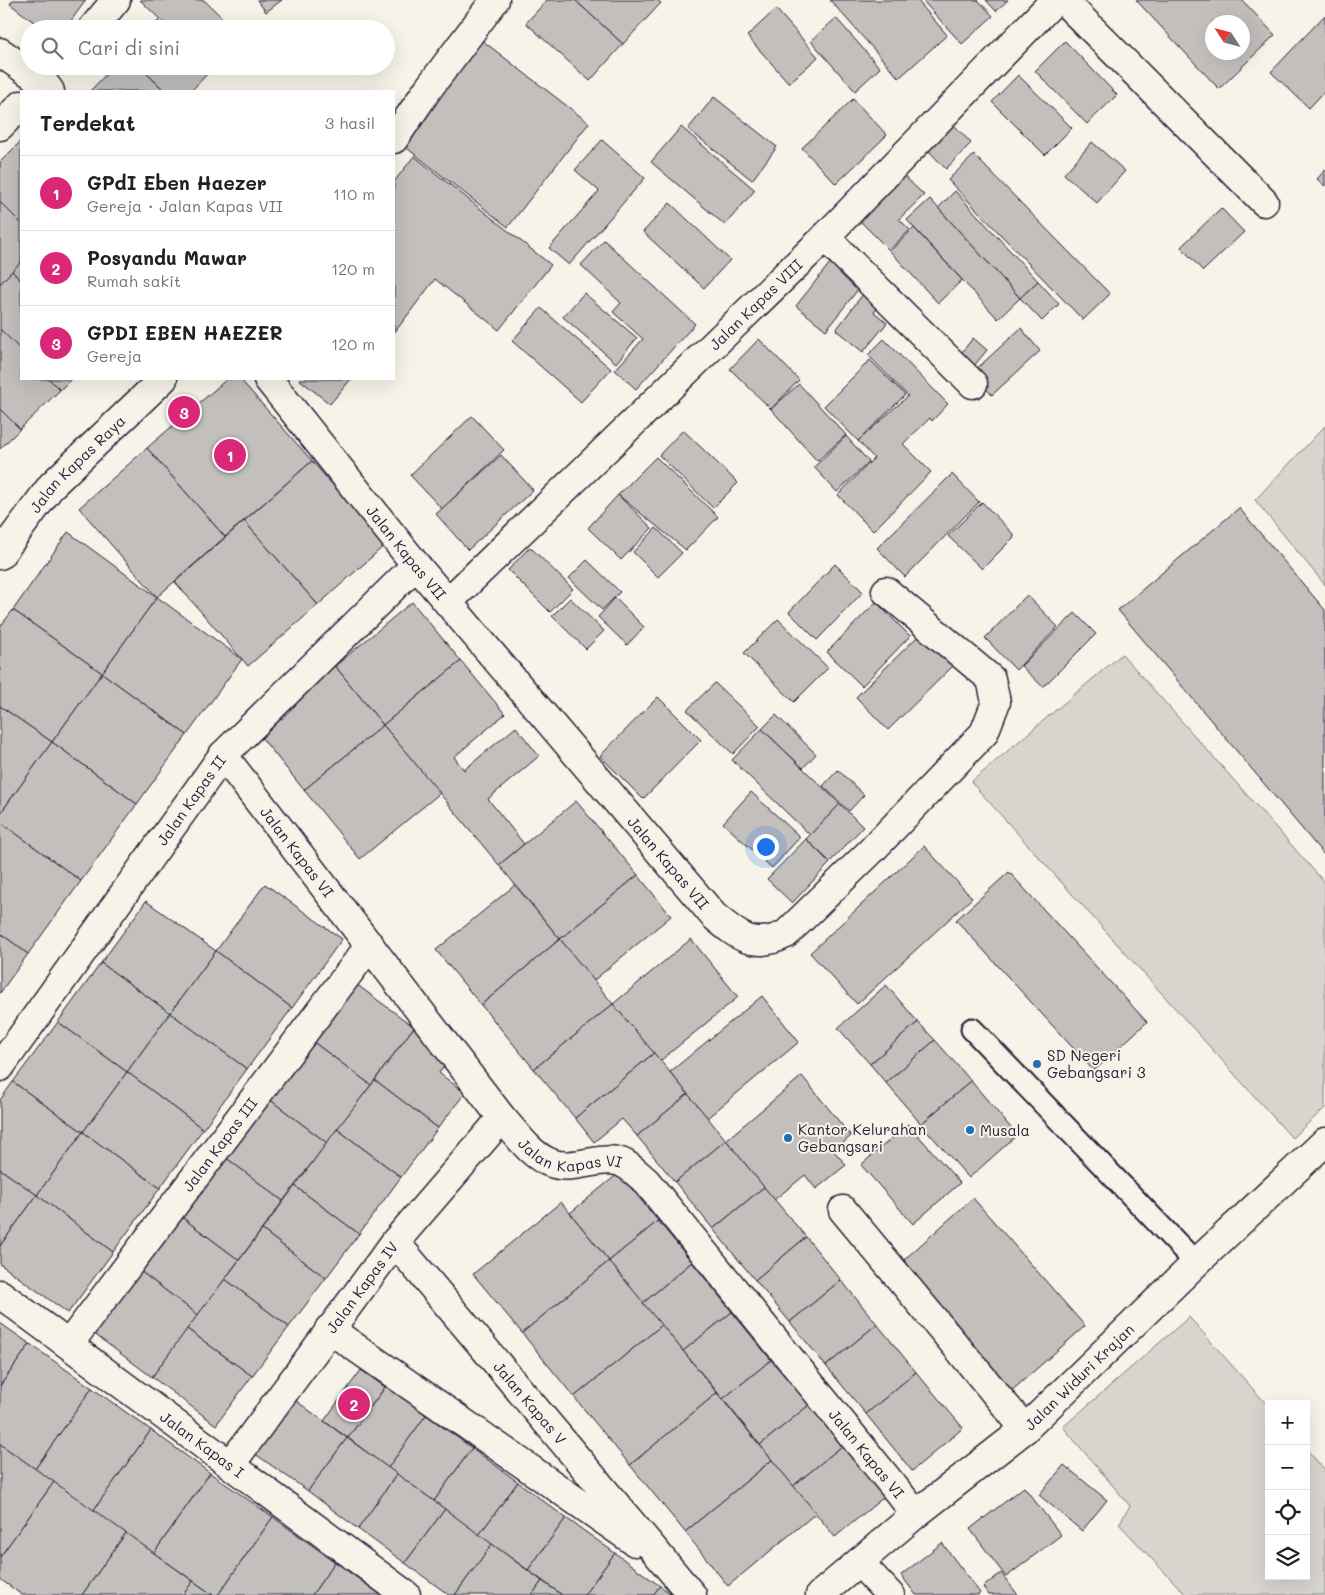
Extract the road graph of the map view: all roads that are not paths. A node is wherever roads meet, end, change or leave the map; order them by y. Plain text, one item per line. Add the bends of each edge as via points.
1 (116, 0) edge
2 (495, 0) edge
3 (1055, 0) edge
4 (1062, 0) edge
5 (99, 20) edge
6 (0, 52) edge
7 (20, 65) edge
8 (36, 75) edge
9 (48, 83) edge
10 (20, 106) edge
11 (0, 126) edge
12 (395, 138) edge
13 (1264, 202) dead end
14 (825, 237) junction
15 (162, 380) edge
16 (269, 380) edge
17 (973, 384) dead end
18 (0, 555) edge
19 (416, 565) junction
20 (886, 591) dead end
21 (448, 602) junction
22 (223, 755) junction
23 (370, 945) junction
24 (972, 1029) dead end
25 (0, 1067) edge
26 (502, 1118) junction
27 (1322, 1150) edge
28 (843, 1210) dead end
29 (395, 1242) junction
30 (1196, 1263) junction
31 (0, 1294) edge
32 (329, 1329) junction
33 (69, 1344) junction
34 (1025, 1429) junction
35 (231, 1464) junction
36 (916, 1514) junction
37 (859, 1562) junction
38 (666, 1564) junction
39 (406, 1595) edge
40 (692, 1595) edge
41 (820, 1595) edge
42 (890, 1595) edge

1 - 5 street
2 - 12 street
3 - 14 street, Jalan Kapas VIII
4 - 13 street
6 - 7 street
8 - 9 street
10 - 11 street
14 - 17 street
14 - 21 street, Jalan Kapas VIII
15 - 18 street, Jalan Kapas Raya via 52,485
16 - 19 street, Jalan Kapas VII
19 - 21 street, Jalan Kapas VII
19 - 22 street, Jalan Kapas II
20 - 21 street, Jalan Kapas VII via 991,679 996,702 984,733 786,934 771,941 748,940 714,916
22 - 23 street, Jalan Kapas VI
22 - 25 street, Jalan Kapas II
23 - 26 street, Jalan Kapas VI
23 - 33 street, Jalan Kapas III
24 - 30 lane
26 - 29 street, Jalan Kapas IV
26 - 36 street, Jalan Kapas VI via 532,1153 552,1164 616,1161 646,1181
27 - 30 street, Jalan Widuri Krajan
28 - 34 street
29 - 32 street, Jalan Kapas IV
29 - 38 street, Jalan Kapas V
30 - 34 street, Jalan Widuri Krajan
31 - 33 street, Jalan Kapas I
32 - 35 street, Jalan Kapas IV
32 - 38 street, Jalan Kapas V
33 - 35 street, Jalan Kapas I
34 - 36 street, Jalan Widuri Krajan
35 - 39 street, Jalan Kapas I
36 - 37 street, Jalan Widuri Krajan
37 - 41 street, Jalan Widuri Krajan
37 - 42 street
38 - 40 street, Jalan Kapas V

